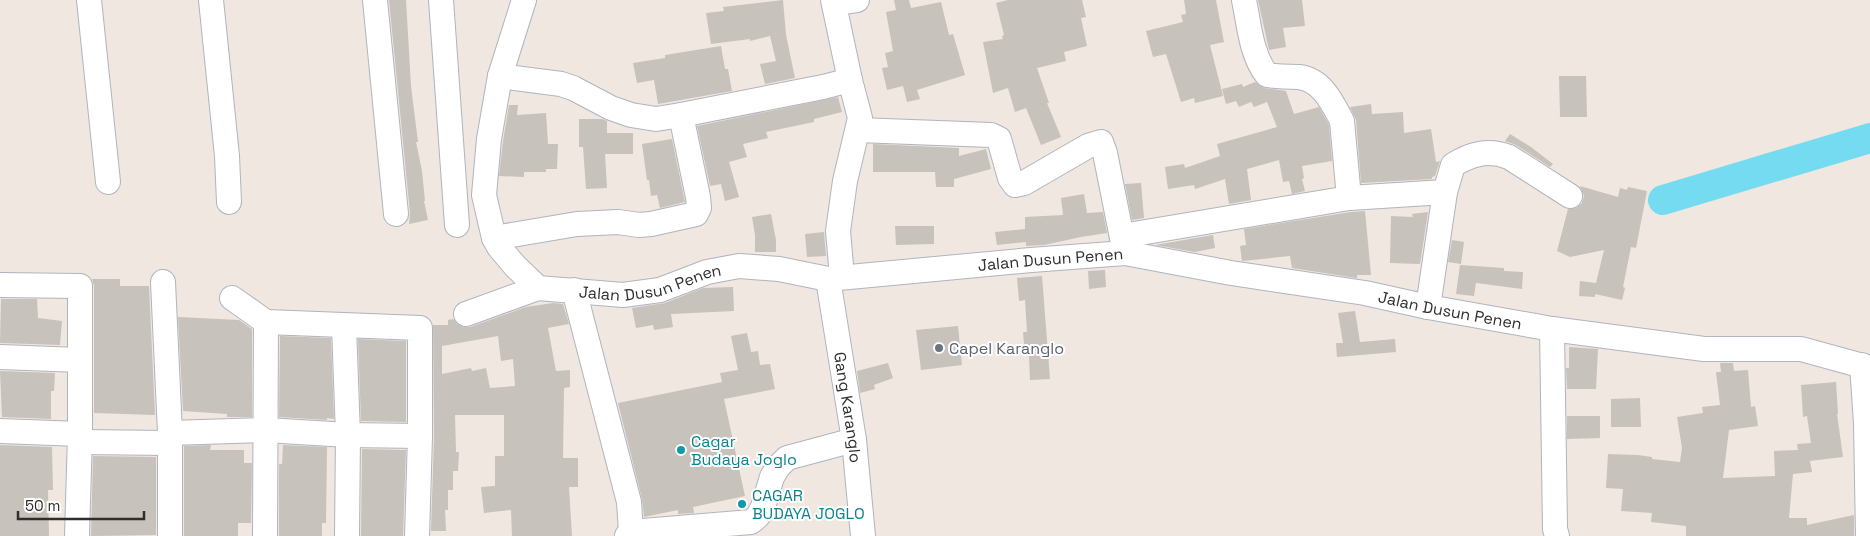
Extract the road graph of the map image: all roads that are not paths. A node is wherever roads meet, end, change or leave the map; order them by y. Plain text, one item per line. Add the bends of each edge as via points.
1 (89, 0) edge
2 (211, 0) edge
3 (375, 0) edge
4 (441, 0) edge
5 (524, 0) edge
6 (857, 0) edge
7 (1244, 0) edge
8 (834, 2) edge
9 (500, 76) junction
10 (850, 80) junction
11 (681, 115) junction
12 (858, 130) junction
13 (108, 182) dead end
14 (1446, 192) junction
15 (1570, 196) dead end
16 (1349, 198) junction
17 (229, 202) dead end
18 (396, 214) dead end
19 (457, 225) dead end
20 (496, 243) junction
21 (1124, 245) junction
22 (835, 278) junction
23 (163, 282) dead end
24 (0, 285) edge
25 (538, 288) junction
26 (574, 290) junction
27 (232, 298) dead end
28 (1428, 307) junction
29 (466, 314) dead end
30 (266, 322) junction
31 (344, 326) junction
32 (1552, 329) junction
33 (0, 357) edge
34 (80, 360) junction
35 (1866, 366) edge
36 (266, 430) junction
37 (0, 431) edge
38 (80, 434) junction
39 (170, 434) junction
40 (348, 435) junction
41 (420, 436) junction
42 (854, 440) junction
43 (1869, 492) edge
44 (629, 534) edge
45 (77, 536) edge
46 (170, 536) edge
47 (265, 536) edge
48 (347, 536) edge
49 (417, 536) edge
50 (863, 536) edge
51 (1557, 536) edge
52 (1868, 536) edge

1 - 13 street
2 - 17 street
3 - 18 street
4 - 19 street
5 - 9 street
6 - 8 street
7 - 16 street via 1254,48 1267,75 1315,81 1342,121
8 - 10 street, Gang Karanglo
9 - 11 street via 561,84 631,115 656,118
9 - 20 street via 489,139 484,195
10 - 11 street
10 - 12 street, Gang Karanglo via 860,118
11 - 20 street via 698,197 696,214 651,224 577,224
12 - 21 street via 991,135 999,139 1015,185 1098,142 1104,148
12 - 22 street, Gang Karanglo via 847,170
14 - 15 street via 1453,166 1476,154 1490,152 1509,157
14 - 16 street
14 - 28 street
16 - 21 street
20 - 25 street
21 - 22 street, Jalan Dusun Penen
21 - 28 street, Jalan Dusun Penen via 1231,273 1365,293
22 - 26 street, Jalan Dusun Penen via 739,266 707,272 660,290 623,295
22 - 42 street, Gang Karanglo
23 - 39 street
24 - 34 street via 80,286
25 - 26 street, Jalan Dusun Penen
25 - 29 street
26 - 44 street via 629,502
27 - 30 street
28 - 32 street, Jalan Dusun Penen
30 - 31 street
30 - 36 street
31 - 40 street
31 - 41 street via 420,328
32 - 35 street, Jalan Dusun Penen via 1704,349 1801,349
32 - 51 street
33 - 34 street
34 - 38 street
35 - 43 street
36 - 39 street
36 - 40 street
36 - 47 street
37 - 38 street
38 - 39 street
38 - 45 street
39 - 46 street
40 - 41 street
40 - 48 street
41 - 49 street
42 - 44 street via 787,458 772,477 763,507 751,522
42 - 50 street, Gang Karanglo
43 - 52 street

